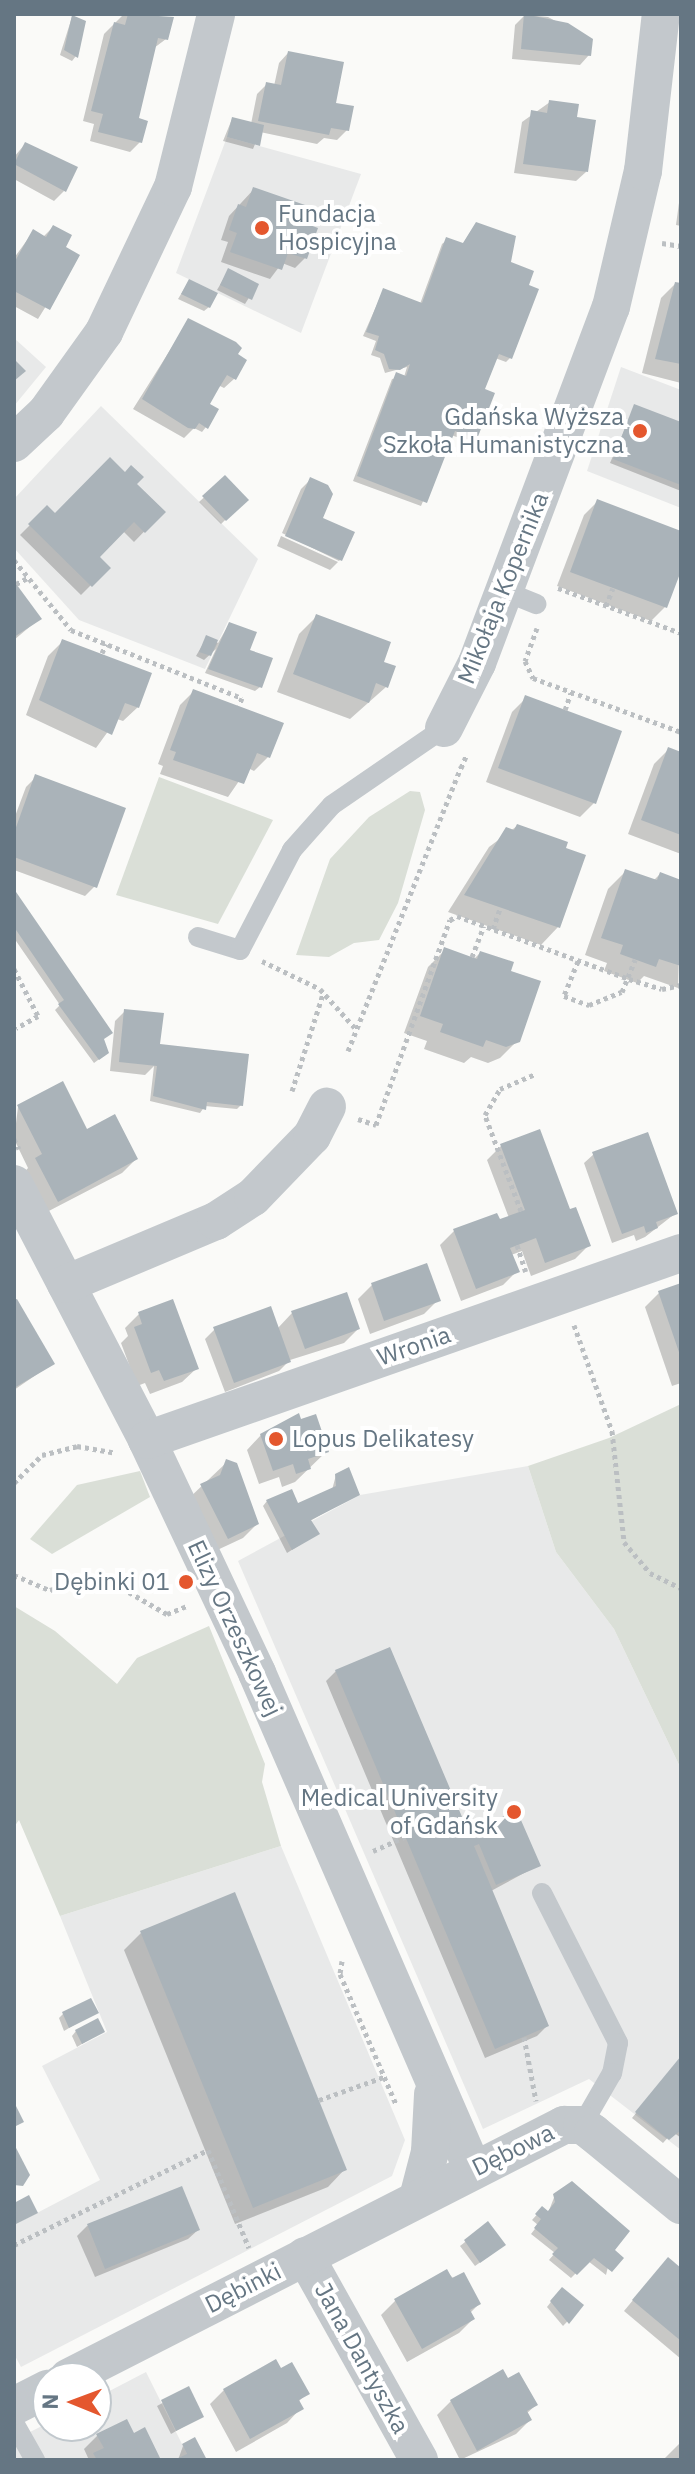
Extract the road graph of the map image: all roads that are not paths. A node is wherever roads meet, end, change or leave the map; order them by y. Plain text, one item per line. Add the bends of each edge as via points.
1 (216, 14) edge
2 (661, 14) edge
3 (14, 443) edge
4 (444, 728) joint
5 (198, 937) dead end
6 (335, 1110) road end
7 (14, 1184) edge
8 (681, 1253) edge
9 (66, 1284) junction
10 (147, 1440) junction
11 (542, 1893) dead end
12 (433, 2083) junction
13 (582, 2125) junction
14 (473, 2170) junction
15 (418, 2198) junction
16 (681, 2205) edge
17 (305, 2256) junction
18 (99, 2362) edge
19 (32, 2397) edge
20 (14, 2406) edge
21 (14, 2423) edge
22 (35, 2460) edge
23 (419, 2460) edge

1 - 3 street via 208,61 167,200 104,332 46,413
2 - 4 street, Mikołaja Kopernika via 643,171 533,603
4 - 5 lane via 332,805 292,850 240,950
6 - 9 street via 253,1197 216,1221
7 - 9 street, Elizy Orzeszkowej
8 - 10 street, Wronia
9 - 10 street, Elizy Orzeszkowej
10 - 12 street, Elizy Orzeszkowej via 257,1673
11 - 13 lane via 618,2043 612,2073
12 - 14 street, Elizy Orzeszkowej
12 - 15 street, Elizy Orzeszkowej via 430,2152
13 - 14 street, Dębowa via 550,2130
13 - 16 street, Dębowa
14 - 15 street, Dębowa
15 - 17 street, Dębinki
17 - 18 street, Dębinki
17 - 23 street, Jana Dantyszka
19 - 20 street
21 - 22 lane

